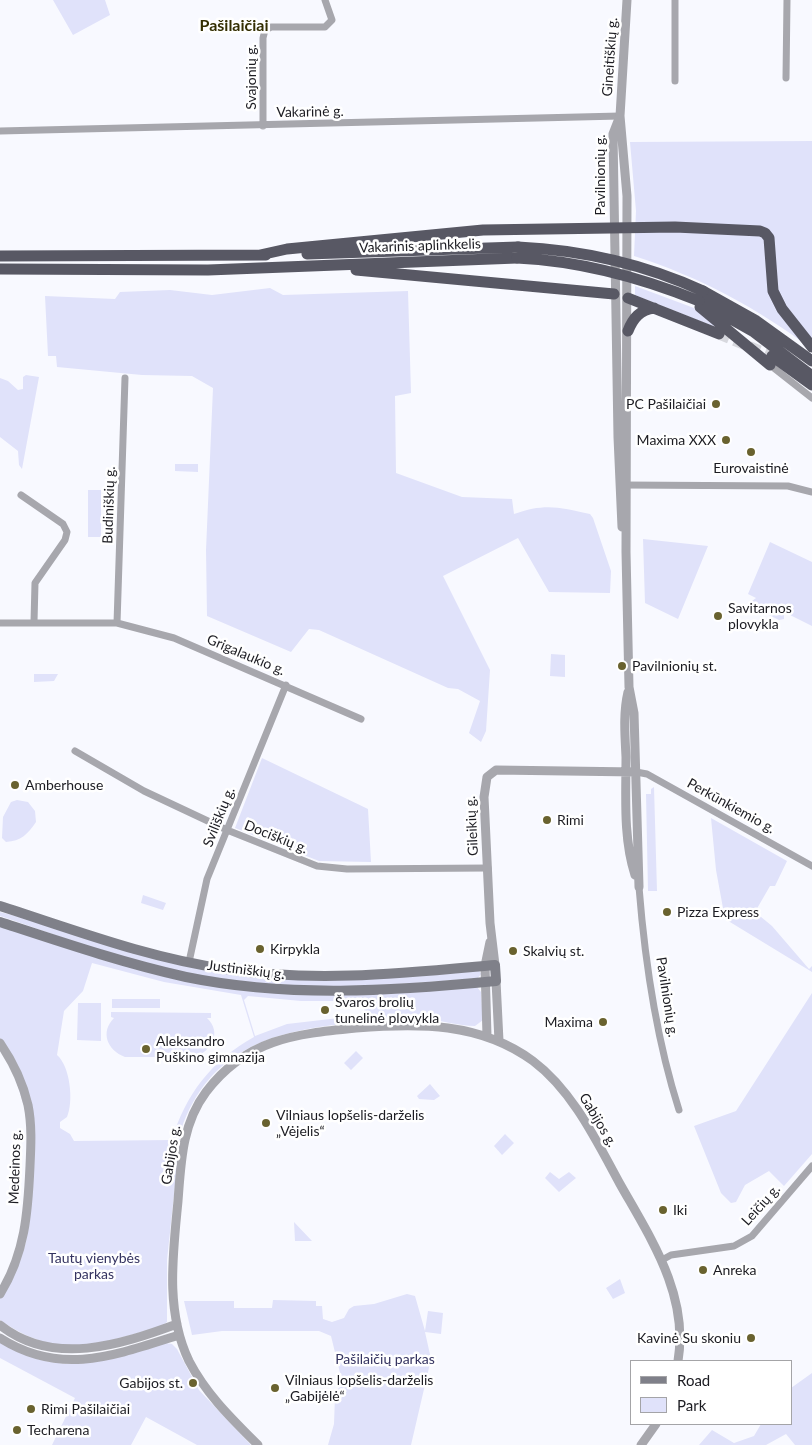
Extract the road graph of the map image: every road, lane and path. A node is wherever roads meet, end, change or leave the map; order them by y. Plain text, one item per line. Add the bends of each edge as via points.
1 (325, 0) edge
2 (627, 0) edge
3 (675, 0) edge
4 (788, 0) edge
5 (786, 78) dead end
6 (675, 81) dead end
7 (620, 116) junction
8 (263, 126) junction
9 (0, 131) edge
10 (613, 228) junction
11 (628, 228) junction
12 (517, 252) junction
13 (260, 255) junction
14 (0, 256) edge
15 (324, 266) junction
16 (0, 269) edge
17 (614, 290) junction
18 (628, 298) junction
19 (700, 299) junction
20 (654, 308) junction
21 (628, 331) junction
22 (719, 334) tunnel mouth
23 (812, 347) edge
24 (771, 360) junction
25 (812, 361) edge
26 (812, 376) edge
27 (125, 378) dead end
28 (812, 386) edge
29 (812, 398) edge
30 (623, 485) junction
31 (812, 492) edge
32 (22, 494) dead end
33 (34, 622) junction
34 (0, 623) edge
35 (117, 623) junction
36 (286, 685) junction
37 (629, 687) junction
38 (361, 719) dead end
39 (75, 751) dead end
40 (626, 772) junction
41 (636, 772) junction
42 (227, 830) junction
43 (812, 866) edge
44 (488, 868) junction
45 (639, 887) junction
46 (0, 906) edge
47 (0, 922) edge
48 (190, 962) junction
49 (490, 966) junction
50 (491, 981) junction
51 (487, 1036) junction
52 (499, 1041) junction
53 (0, 1043) edge
54 (679, 1110) dead end
55 (812, 1166) edge
56 (662, 1260) junction
57 (0, 1294) edge
58 (177, 1324) junction
59 (0, 1325) edge
60 (180, 1335) junction
61 (0, 1338) edge
62 (678, 1360) edge
63 (655, 1425) edge
64 (258, 1445) edge
65 (640, 1445) edge

1 - 8 street, Svajonių g. via 332,20 325,26 271,27 265,30
2 - 7 street, Gineitiškių g.
3 - 6 street
4 - 5 street
7 - 8 street, Vakarinė g.
7 - 10 street, Pavilnionių g. via 612,134
7 - 11 street, Pavilnionių g. via 626,162
8 - 9 street, Vakarinė g.
10 - 11 highway
10 - 13 highway via 443,233 287,249
10 - 17 street, Pavilnionių g.
11 - 18 street, Pavilnionių g.
11 - 23 highway via 737,229 766,233 770,245 773,291 782,309
12 - 13 highway, Vakarinis aplinkkelis
12 - 15 highway, Vakarinis aplinkkelis
12 - 19 highway, Vakarinis aplinkkelis, bridge via 604,269
12 - 19 highway, Vakarinis aplinkkelis, bridge via 577,252 617,260 671,277
13 - 14 highway, Vakarinis aplinkkelis
15 - 16 highway, Vakarinis aplinkkelis via 200,270
15 - 17 highway
17 - 18 street
17 - 30 street, Pavilnionių g.
18 - 20 highway
18 - 21 street, Pavilnionių g.
19 - 24 highway
19 - 25 highway, Vakarinis aplinkkelis via 756,320
19 - 26 highway, Vakarinis aplinkkelis via 754,332
20 - 21 highway via 636,316
20 - 22 highway
21 - 30 street, Pavilnionių g.
24 - 28 highway
24 - 29 street
27 - 35 street, Budiniškių g.
30 - 31 street via 788,486
30 - 37 street, Pavilnionių g.
32 - 33 street via 63,524 67,532 65,540 35,583
33 - 34 street
33 - 35 street
35 - 36 street, Grigalaukio g. via 174,638
36 - 38 street, Grigalaukio g.
36 - 42 street, Sviliškių g.
37 - 40 street, Pavilnionių g. via 625,713
37 - 41 street, Pavilnionių g. via 634,713
39 - 42 street, Dociškių g. via 132,785
40 - 41 street, Gileikių g.
40 - 44 street, Gileikių g. via 496,770 490,773 484,782
40 - 45 street, Pavilnionių g. via 628,842
41 - 43 street, Perkūnkiemio g. via 647,774
41 - 45 street, Pavilnionių g.
42 - 44 street, Dociškių g. via 317,866 347,869
42 - 48 street, Sviliškių g. via 207,879
44 - 49 street, Gileikių g.
45 - 54 street, Pavilnionių g. via 652,998
46 - 48 main road, Justiniškių g. via 141,952
47 - 50 main road, Justiniškių g. via 134,964 238,985 353,991
48 - 49 main road, Justiniškių g. via 246,971 351,977
49 - 50 main road, Gileikių g.
50 - 51 street, Gileikių g.
50 - 52 street, Gileikių g.
51 - 52 street, Gabijos g.
51 - 58 street, Gabijos g. via 443,1026 408,1024 300,1034 266,1044 227,1070 196,1107 183,1147 172,1274
52 - 56 street, Gabijos g. via 535,1063 570,1098
53 - 57 street, Medeinos g. via 25,1093 31,1138 24,1239
55 - 56 street, Leičių g. via 752,1236 739,1244
56 - 62 street, Gabijos g. via 678,1306
58 - 59 street via 73,1350 40,1346 19,1338
58 - 60 street, Gabijos g.
60 - 61 street via 97,1358 73,1361 37,1356
60 - 64 street, Gabijos g. via 190,1362 206,1389
63 - 65 street

